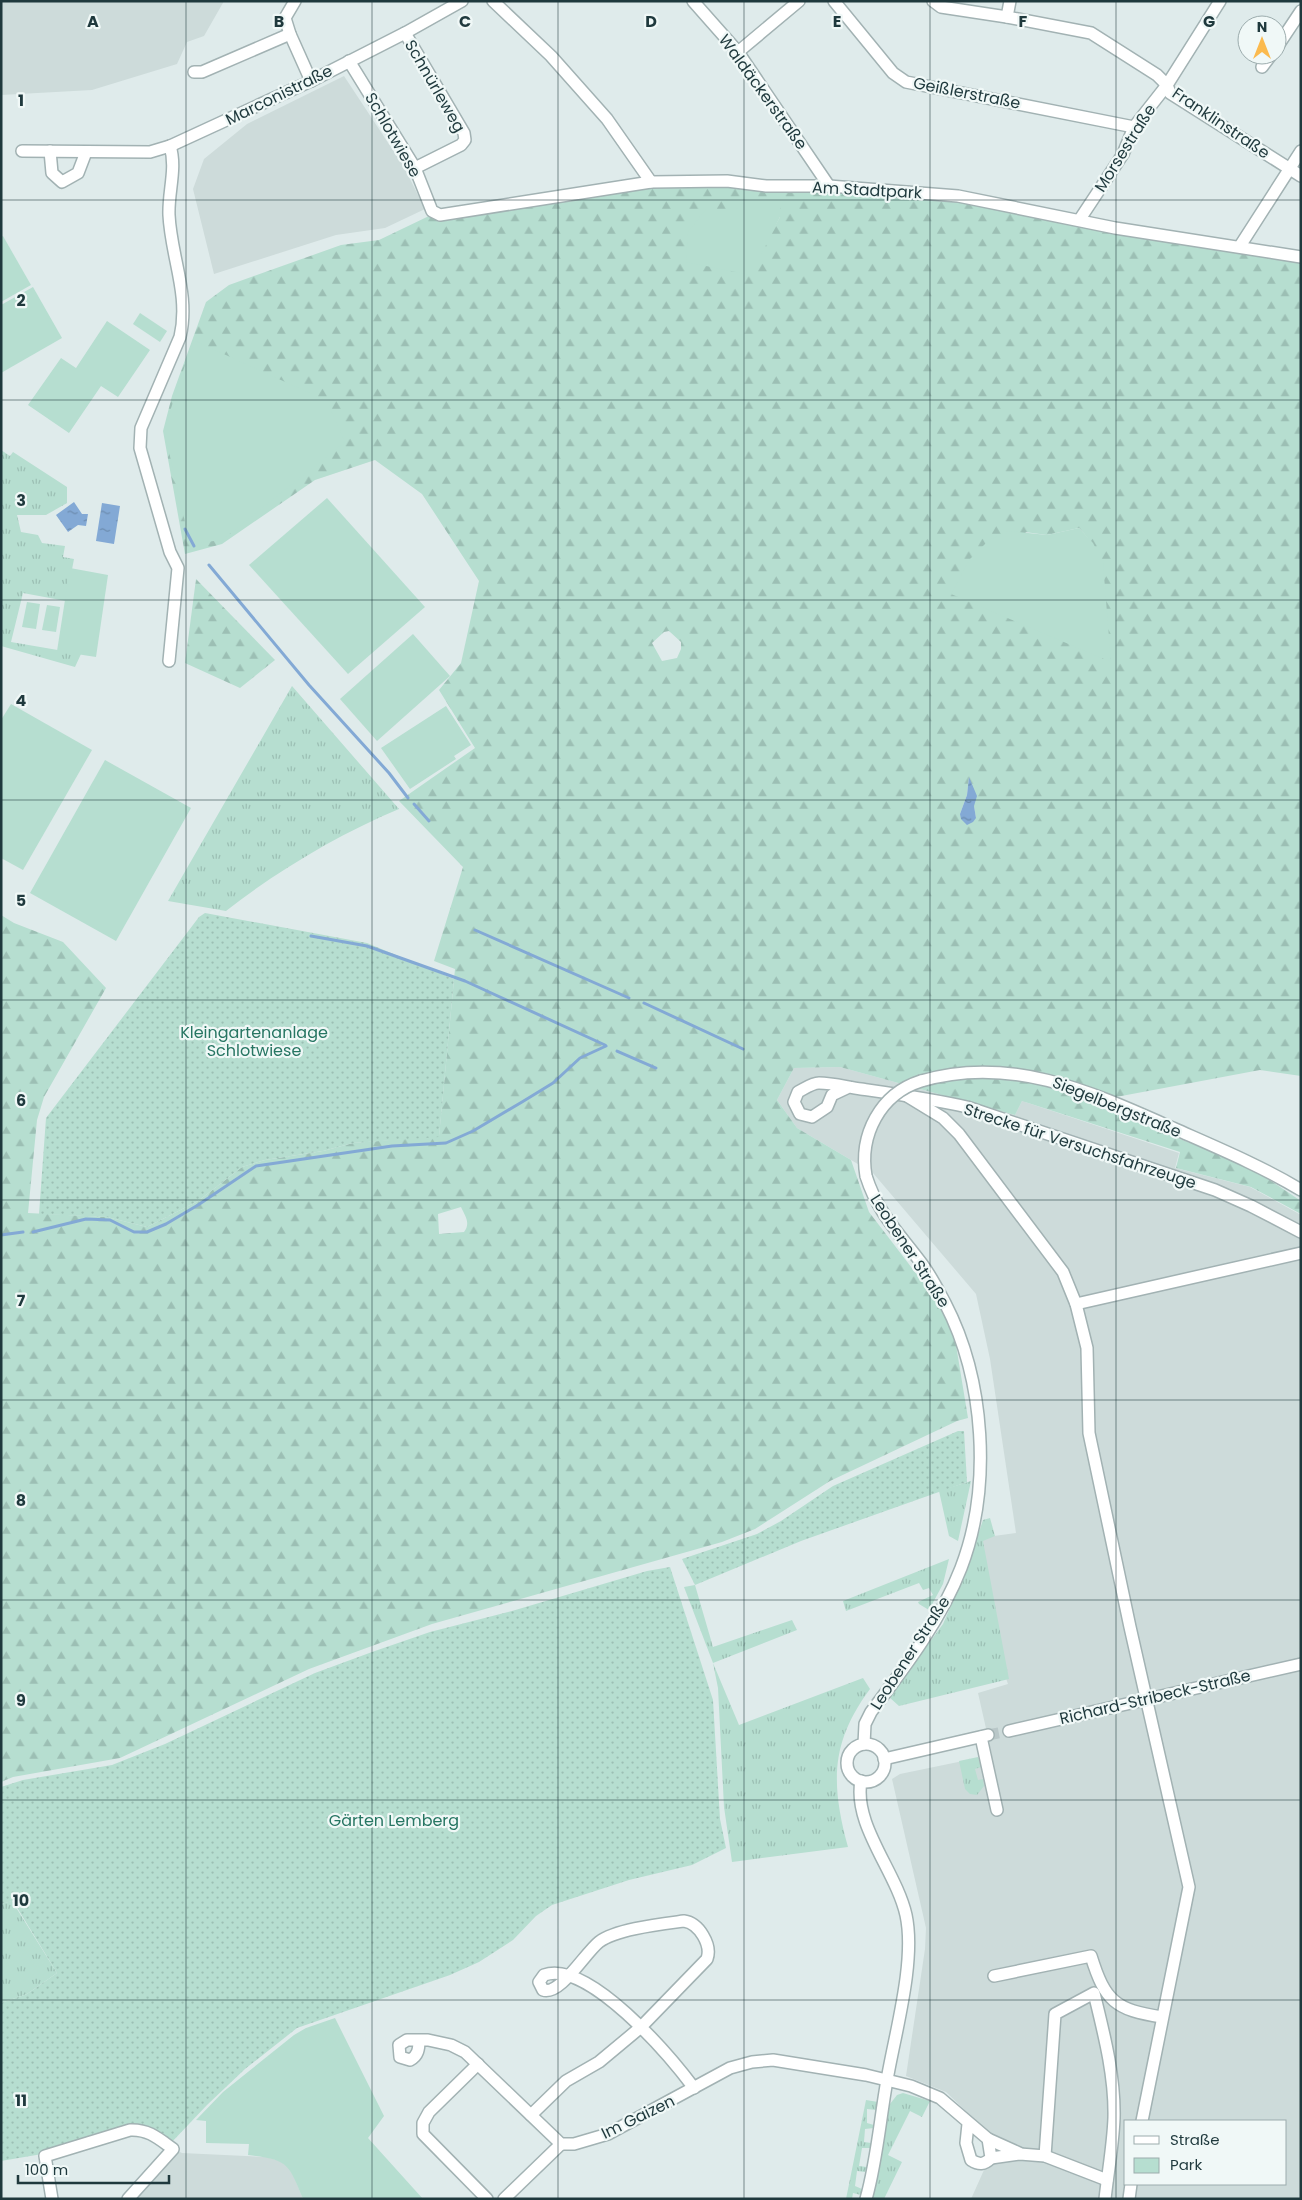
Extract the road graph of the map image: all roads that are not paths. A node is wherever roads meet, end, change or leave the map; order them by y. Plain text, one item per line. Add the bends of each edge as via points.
1 (295, 1) edge
2 (462, 1) edge
3 (493, 1) edge
4 (693, 1) edge
5 (800, 1) edge
6 (834, 1) edge
7 (933, 1) edge
8 (1010, 1) edge
9 (1220, 1) edge
10 (1301, 11) edge
11 (1007, 17) junction
12 (1287, 32) edge
13 (405, 33) junction
14 (290, 34) junction
15 (738, 52) junction
16 (349, 61) junction
17 (194, 72) dead end
18 (311, 81) junction
19 (1167, 85) junction
20 (1134, 127) junction
21 (170, 146) junction
22 (22, 151) dead end
23 (50, 151) junction
24 (1301, 151) edge
25 (86, 152) junction
26 (414, 168) junction
27 (1289, 168) junction
28 (1301, 176) edge
29 (651, 182) junction
30 (829, 186) junction
31 (432, 211) joint
32 (1080, 219) junction
33 (1240, 246) junction
34 (1301, 257) edge
35 (169, 661) dead end
36 (921, 1081) joint
37 (849, 1087) dead end
38 (907, 1096) junction
39 (1301, 1190) edge
40 (1301, 1232) edge
41 (1301, 1253) edge
42 (1076, 1304) junction
43 (1301, 1664) edge
44 (1146, 1699) junction
45 (1009, 1731) tunnel mouth
46 (864, 1744) junction
47 (884, 1759) junction
48 (861, 1781) junction
49 (998, 1810) dead end
50 (994, 1976) dead end
51 (1162, 2018) junction
52 (641, 2027) junction
53 (419, 2040) dead end
54 (478, 2064) junction
55 (887, 2079) junction
56 (694, 2088) junction
57 (531, 2115) junction
58 (1142, 2120) edge
59 (968, 2124) junction
60 (988, 2139) junction
61 (561, 2144) junction
62 (1020, 2154) junction
63 (1045, 2156) junction
64 (991, 2158) junction
65 (1107, 2180) junction
66 (1131, 2185) edge
67 (52, 2199) edge
68 (128, 2199) edge
69 (487, 2199) edge
70 (504, 2199) edge
71 (866, 2199) edge
72 (1105, 2199) edge
73 (1129, 2199) edge

1 - 14 street via 285,18
2 - 13 street, Marconistraße
3 - 29 street via 551,56 607,119
4 - 15 street, Waldäckerstraße
5 - 15 street
6 - 20 street, Geißlerstraße via 893,72 906,82
7 - 11 street, Franklinstraße via 941,7
8 - 11 street
9 - 19 street, Morsestraße
10 - 12 street
11 - 19 street, Franklinstraße via 1091,33 1157,74
13 - 16 street, Marconistraße
13 - 26 street, Schnürleweg via 464,133 465,140
14 - 17 street via 202,72
14 - 18 street
15 - 30 street, Waldäckerstraße
16 - 18 street, Marconistraße
16 - 26 street, Schlotwiese
18 - 21 street, Marconistraße
19 - 20 street, Morsestraße
19 - 27 street, Franklinstraße via 1170,93
20 - 32 street, Morsestraße via 1122,154
21 - 25 street, Marconistraße via 150,152
21 - 35 street via 173,165 169,217 183,296 183,324 141,428 140,448 170,552 178,568
22 - 23 street, Marconistraße
23 - 25 street, Marconistraße
23 - 25 street via 52,173 62,182 78,172
24 - 27 street
26 - 31 street, Schlotwiese
27 - 28 street, Franklinstraße
27 - 33 street
29 - 30 street, Am Stadtpark
29 - 31 street, Am Stadtpark via 440,215
30 - 32 street, Am Stadtpark via 958,196
32 - 33 street, Am Stadtpark via 1114,228
33 - 34 street, Am Stadtpark
36 - 39 street, Siegelbergstraße via 985,1071 1036,1076 1066,1084 1213,1146
36 - 46 street, Leobener Straße, bridge via 891,1096 880,1110 866,1146 866,1176 879,1209 924,1266 953,1319 972,1374 980,1456 975,1516 961,1569 936,1619 871,1712
37 - 38 street, Strecke für Versuchsfahrzeuge
38 - 40 street, Strecke für Versuchsfahrzeuge via 992,1114 1215,1190
38 - 42 street via 943,1118 959,1134 1063,1272
41 - 42 street
42 - 44 street via 1087,1348 1089,1434
43 - 44 street, Richard-Stribeck-Straße
44 - 45 street, Richard-Stribeck-Straße
44 - 51 street via 1189,1887
46 - 47 street via 877,1748
46 - 48 street via 852,1749 847,1761 850,1774
47 - 48 street via 879,1776
47 - 49 street via 984,1736
48 - 55 street via 862,1812 901,1898 908,1932 902,1995
50 - 51 street via 1091,1956 1109,1998 1141,2014
51 - 58 street
52 - 52 street via 596,1989 569,1976 588,1952 605,1938 674,1922 690,1922 707,1943 707,1959
52 - 56 street
52 - 57 street via 599,2062 566,2081
53 - 54 street via 451,2045
54 - 57 street
54 - 69 street via 425,2117 423,2134
55 - 56 street, Im Gaizen via 788,2062 762,2061 730,2068
55 - 59 street via 940,2098 961,2114
55 - 71 street
56 - 61 street, Im Gaizen via 608,2134 574,2144
57 - 61 street
59 - 60 street
59 - 64 street via 966,2142 971,2160 978,2164
60 - 62 street
60 - 64 street
61 - 70 street
62 - 63 street
62 - 64 street
63 - 65 street
63 - 65 street via 1055,2014 1094,1993 1113,2096
65 - 72 street
66 - 73 street
67 - 68 street via 45,2156 140,2129 152,2133 173,2149

